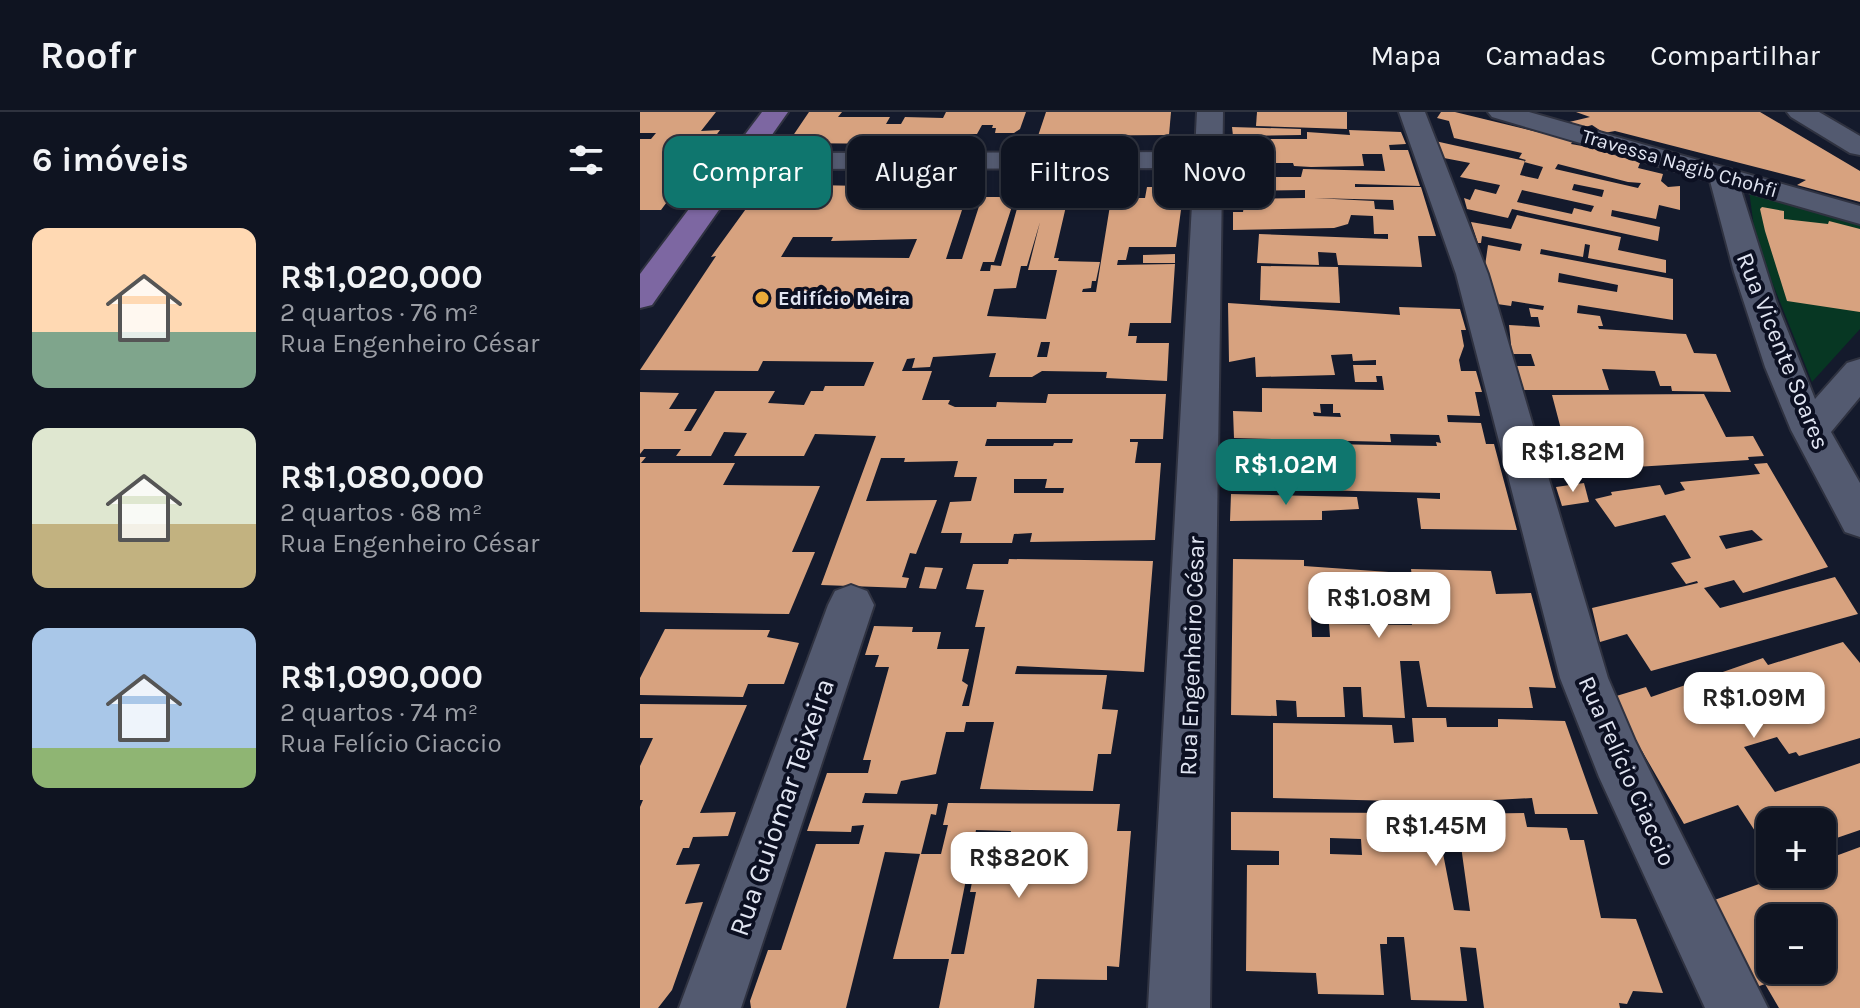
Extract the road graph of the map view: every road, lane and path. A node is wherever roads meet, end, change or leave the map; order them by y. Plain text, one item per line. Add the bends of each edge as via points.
1 (775, 112) edge
2 (1210, 112) edge
3 (1412, 112) edge
4 (1501, 112) edge
5 (1800, 112) edge
6 (757, 136) edge
7 (1210, 136) edge
8 (1860, 147) edge
9 (1154, 160) edge
10 (831, 161) edge
11 (1723, 175) junction
12 (705, 208) edge
13 (1207, 208) edge
14 (1860, 215) edge
15 (640, 297) edge
16 (1860, 372) edge
17 (1810, 430) junction
18 (1860, 520) edge
19 (851, 605) dead end
20 (710, 1008) edge
21 (1179, 1008) edge
22 (1737, 1008) edge

1 - 6 main road
2 - 7 street, Rua Engenheiro César
3 - 22 street, Rua Felício Ciaccio via 1472,274 1584,678 1617,759
4 - 11 street, Travessa Nagib Chohfi
5 - 8 street
9 - 10 street
11 - 14 street, Travessa Nagib Chohfi
11 - 17 street, Rua Vicente Soares via 1765,319
12 - 15 main road
13 - 21 street, Rua Engenheiro César
16 - 17 street
17 - 18 street, Rua Vicente Soares
19 - 20 street, Rua Guiomar Teixeira

